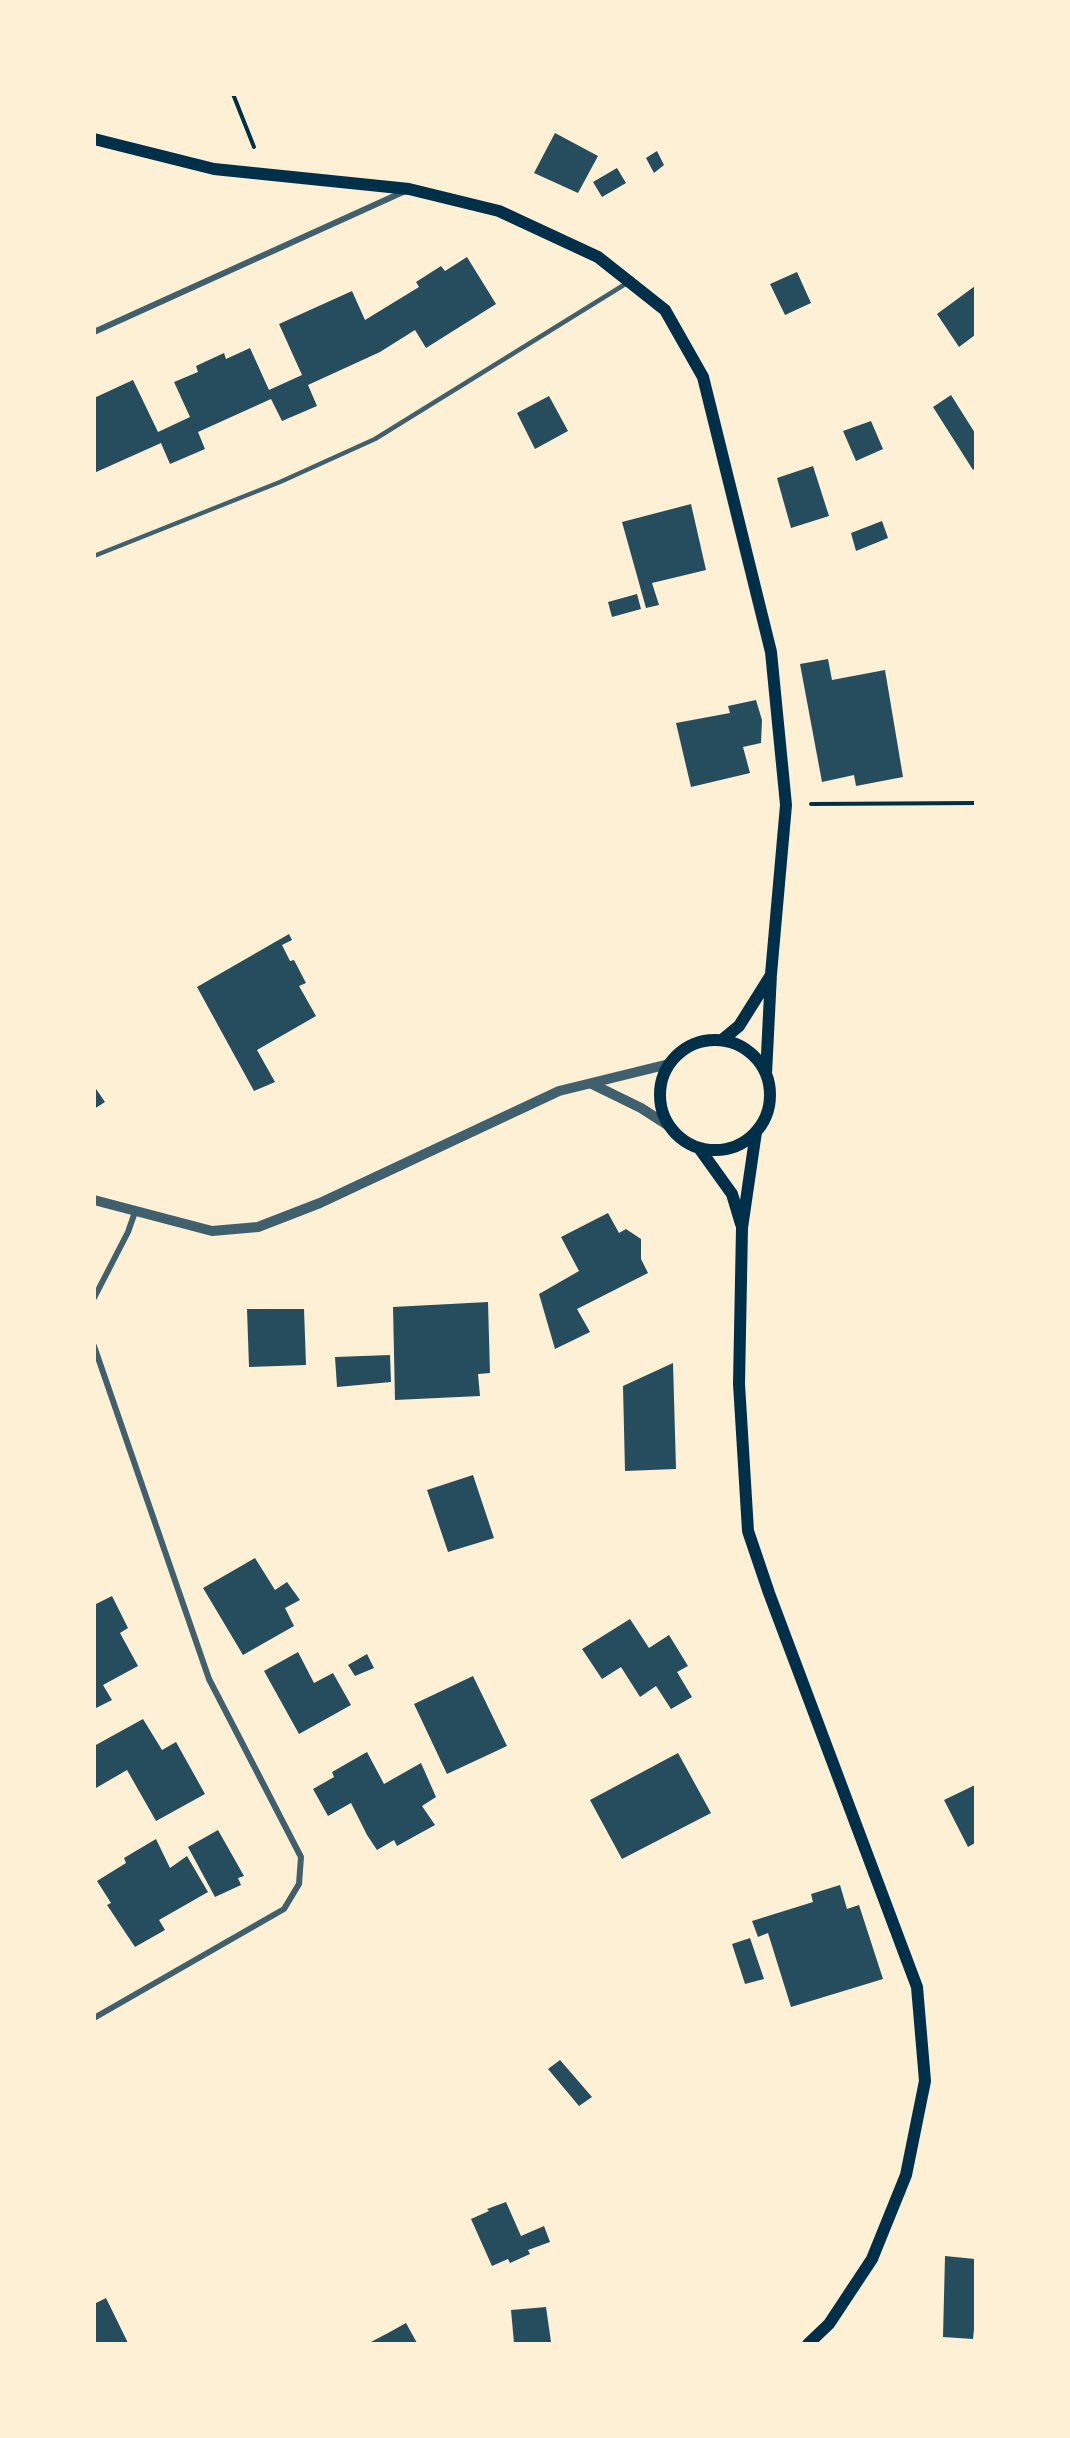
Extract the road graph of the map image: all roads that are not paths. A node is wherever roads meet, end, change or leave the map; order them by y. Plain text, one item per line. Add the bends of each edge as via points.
1 (94, 139) edge
2 (409, 189) junction
3 (629, 282) junction
4 (94, 332) edge
5 (94, 556) edge
6 (771, 974) junction
7 (722, 1040) junction
8 (669, 1064) junction
9 (766, 1074) junction
10 (592, 1084) junction
11 (669, 1126) junction
12 (756, 1132) junction
13 (699, 1148) junction
14 (94, 1200) edge
15 (135, 1212) junction
16 (742, 1228) junction
17 (94, 1298) edge
18 (94, 1346) edge
19 (94, 2018) edge
20 (808, 2343) edge

1 - 2 main road via 214,169
2 - 3 main road via 499,211 598,257
2 - 4 street
3 - 5 lane via 375,439 280,482
3 - 6 main road via 665,310 703,377 771,652 786,805
6 - 7 main road via 739,1026
6 - 9 main road
7 - 8 main road via 702,1042 683,1050
7 - 9 main road via 740,1046 756,1058
8 - 10 street
8 - 11 main road via 659,1095
9 - 12 main road via 770,1094 766,1114
10 - 11 street
10 - 15 street via 559,1091 320,1203 258,1227 212,1231
11 - 13 main road via 681,1140
12 - 13 main road via 739,1144 720,1150
12 - 16 main road
13 - 16 main road via 732,1194
14 - 15 street
15 - 17 street
16 - 20 main road via 739,1384 748,1532 917,1987 925,2081 906,2175 872,2259 829,2324
18 - 19 street via 209,1679 301,1857 299,1884 284,1909

